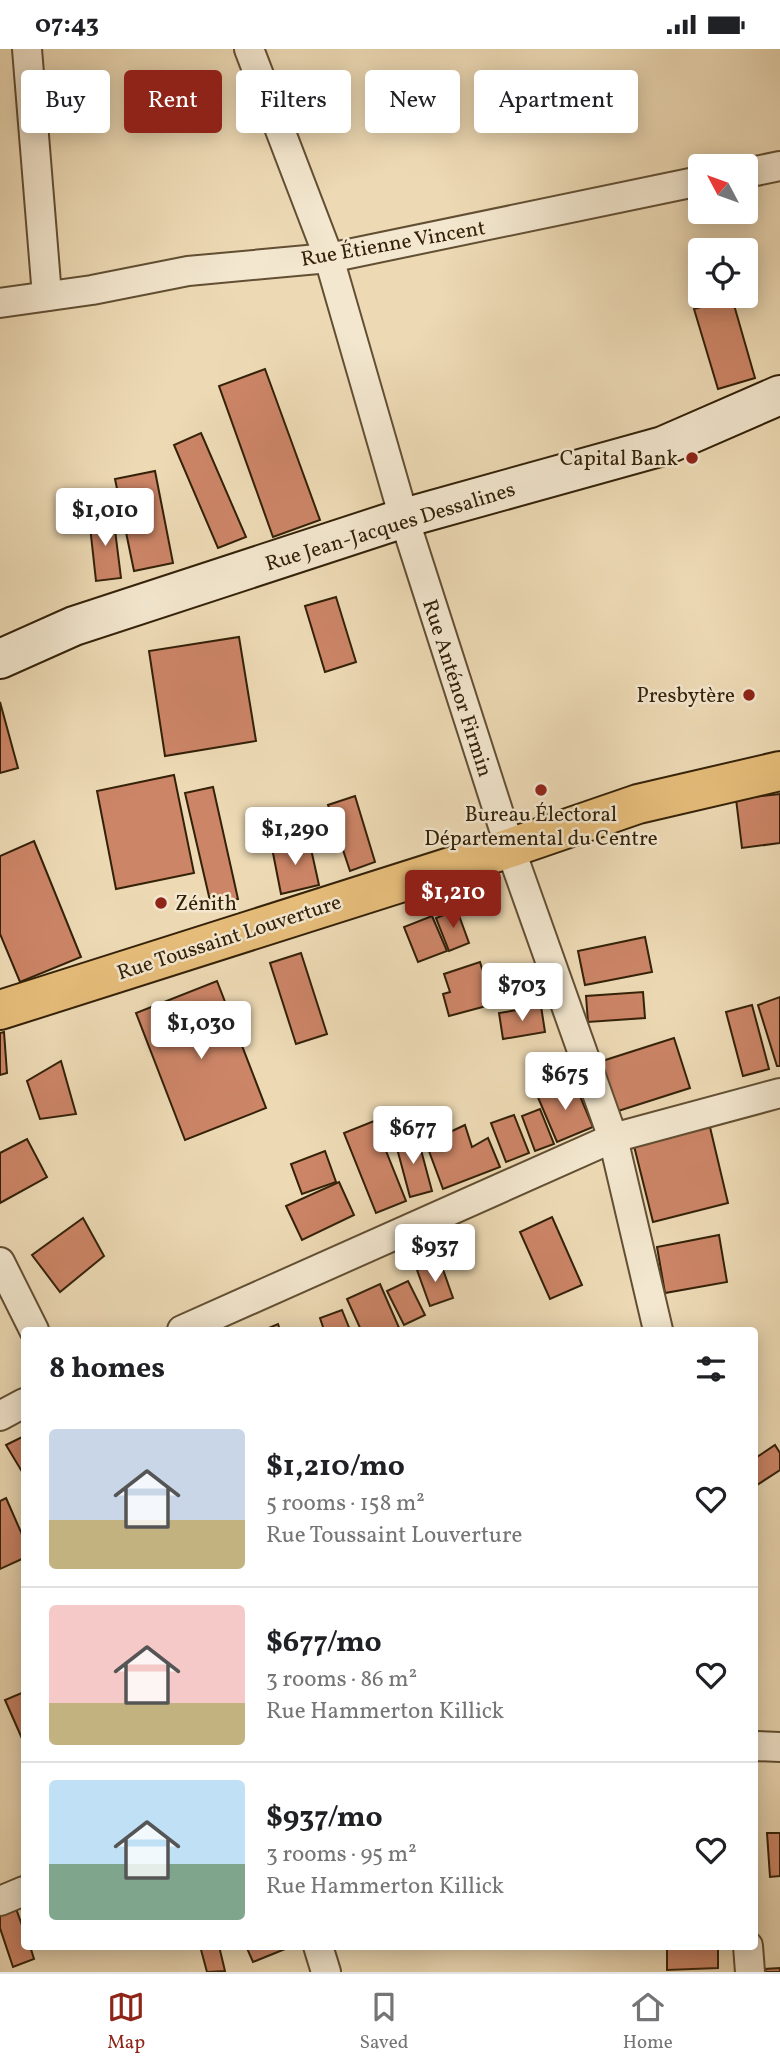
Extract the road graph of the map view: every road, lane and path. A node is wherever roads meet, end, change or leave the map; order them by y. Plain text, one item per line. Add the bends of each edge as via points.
1 (27, 49) edge
2 (249, 49) edge
3 (780, 166) edge
4 (758, 171) edge
5 (688, 183) edge
6 (329, 258) junction
7 (47, 296) junction
8 (0, 303) edge
9 (780, 394) edge
10 (404, 518) junction
11 (0, 659) edge
12 (780, 771) edge
13 (510, 848) junction
14 (0, 1010) edge
15 (780, 1093) edge
16 (613, 1138) junction
17 (0, 1262) edge
18 (32, 1327) edge
19 (189, 1327) edge
20 (657, 1327) edge
21 (21, 1405) edge
22 (0, 1416) edge
23 (758, 1746) edge
24 (780, 1747) edge
25 (21, 1892) edge
26 (0, 1901) edge
27 (319, 1950) edge
28 (748, 1950) edge
29 (326, 1972) edge
30 (750, 1972) edge

1 - 7 street
2 - 6 street, Rue Anténor Firmin
3 - 4 street
5 - 6 street, Rue Étienne Vincent
6 - 7 street, Rue Étienne Vincent via 188,271
6 - 10 street, Rue Anténor Firmin
7 - 8 street, Rue Étienne Vincent
9 - 10 main road, Rue Jean-Jacques Dessalines via 663,446
10 - 11 main road, Rue Jean-Jacques Dessalines via 74,626
10 - 13 street, Rue Anténor Firmin
12 - 13 main road, Rue Toussaint Louverture via 638,804
13 - 14 main road, Rue Toussaint Louverture
13 - 16 street, Rue Anténor Firmin
15 - 16 street
16 - 19 street
16 - 20 street, Rue Anténor Firmin
17 - 18 street
21 - 22 street
23 - 24 street
25 - 26 street
27 - 29 street
28 - 30 street

